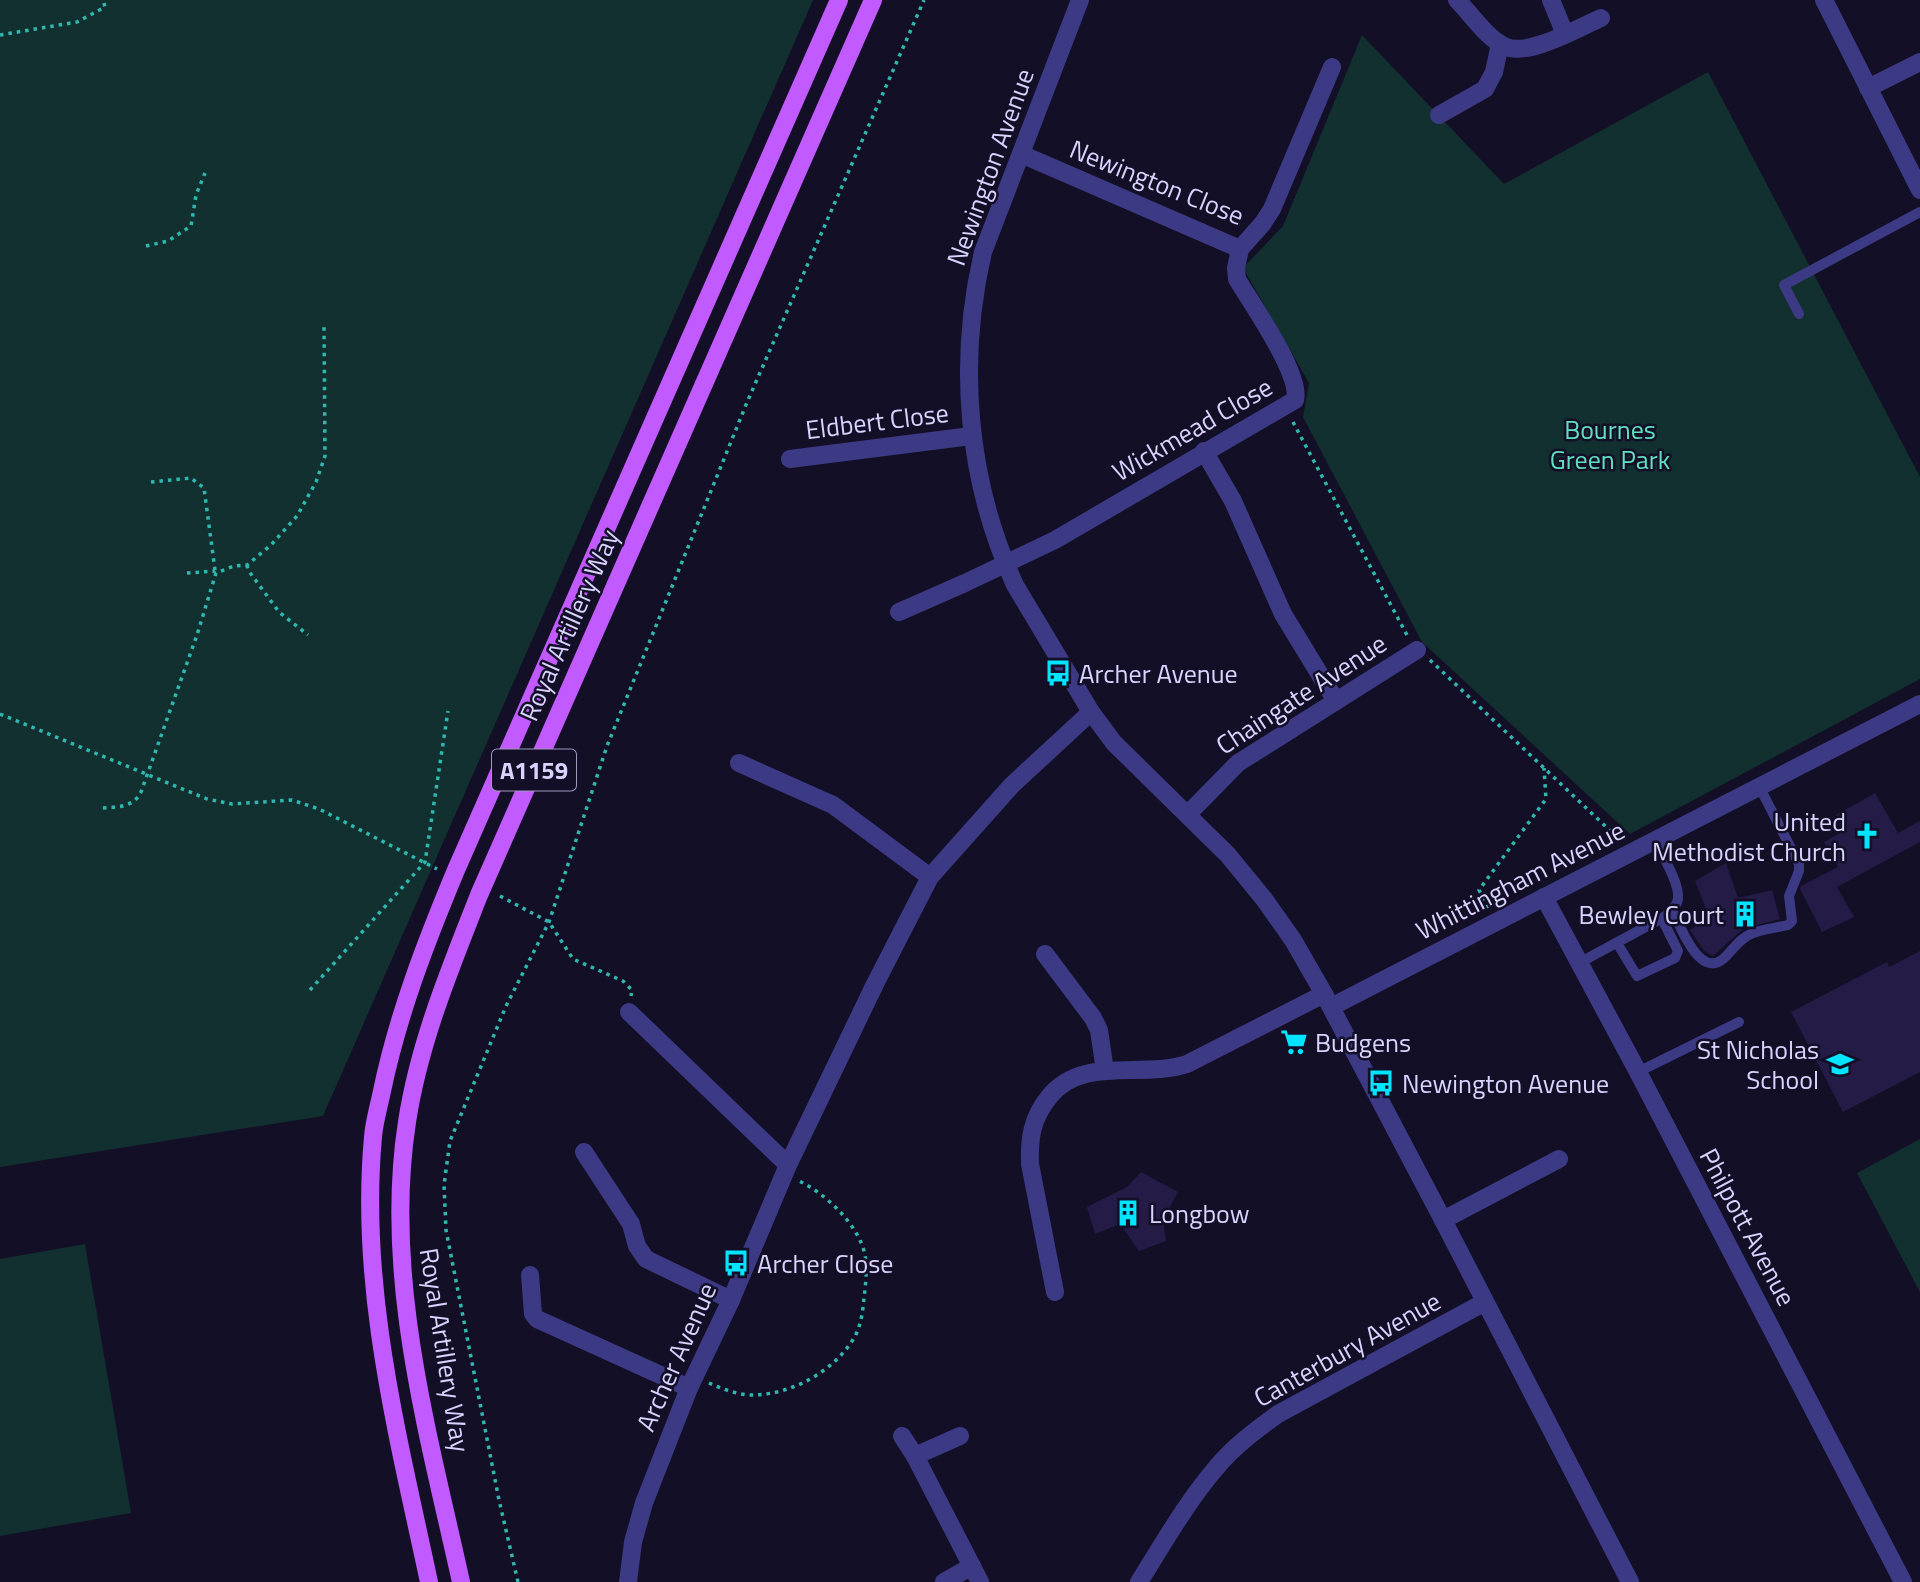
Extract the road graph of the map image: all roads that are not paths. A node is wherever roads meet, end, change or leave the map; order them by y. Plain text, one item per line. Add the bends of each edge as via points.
1 (839, 0) edge
2 (873, 0) edge
3 (1080, 0) edge
4 (1457, 0) edge
5 (1551, 0) edge
6 (1824, 0) edge
7 (1601, 18) dead end
8 (1565, 34) junction
9 (1500, 44) junction
10 (1920, 62) edge
11 (1332, 67) dead end
12 (1868, 88) junction
13 (1438, 115) dead end
14 (1021, 154) junction
15 (1920, 190) edge
16 (1920, 212) edge
17 (1240, 249) junction
18 (1799, 314) dead end
19 (971, 436) junction
20 (1204, 451) junction
21 (790, 459) dead end
22 (1005, 564) junction
23 (899, 612) dead end
24 (1417, 650) road end
25 (1336, 701) junction
26 (1920, 705) edge
27 (1091, 712) junction
28 (739, 763) dead end
29 (1759, 786) junction
30 (1188, 814) junction
31 (1654, 839) junction
32 (930, 877) junction
33 (1544, 897) junction
34 (1672, 909) junction
35 (1662, 919) junction
36 (1617, 943) junction
37 (1045, 954) dead end
38 (1579, 963) junction
39 (1328, 1000) junction
40 (629, 1012) road end
41 (1738, 1022) dead end
42 (1105, 1071) junction
43 (1637, 1072) junction
44 (584, 1152) dead end
45 (1559, 1159) dead end
46 (786, 1169) junction
47 (1443, 1220) junction
48 (530, 1275) dead end
49 (1055, 1292) dead end
50 (732, 1300) junction
51 (1485, 1302) junction
52 (692, 1383) junction
53 (902, 1436) dead end
54 (960, 1436) dead end
55 (915, 1456) junction
56 (976, 1574) edge
57 (429, 1582) edge
58 (461, 1582) edge
59 (628, 1582) edge
60 (944, 1582) edge
61 (1139, 1582) edge
62 (1630, 1582) edge
63 (1903, 1582) edge

1 - 57 main road, Royal Artillery Way / A1159 via 456,870 418,962 391,1047 373,1135 369,1221 375,1308
2 - 58 main road, Royal Artillery Way / A1159 via 479,895 430,1024 417,1073 401,1172 404,1282 415,1363
3 - 14 street, Newington Avenue
4 - 9 street
5 - 8 street
6 - 12 street
7 - 8 street
8 - 9 street via 1525,49
9 - 13 street via 1485,89
10 - 12 street
11 - 17 street, Newington Close via 1272,209
12 - 15 street
14 - 17 street, Newington Close
14 - 19 street, Newington Avenue via 983,252 975,291
16 - 18 lane via 1784,285
17 - 20 street, Wickmead Close via 1237,279 1284,359 1296,386 1295,400
19 - 21 street, Eldbert Close
19 - 22 street, Newington Avenue
20 - 22 street, Wickmead Close via 1055,540
20 - 25 street via 1233,501 1283,614
22 - 23 street, Wickmead Close
22 - 27 street, Newington Avenue
24 - 25 street, Chaingate Avenue
25 - 30 street, Chaingate Avenue via 1238,763
26 - 29 street, Whittingham Avenue
27 - 30 street, Newington Avenue via 1114,743
27 - 32 street, Archer Avenue via 1012,785
28 - 32 street via 840,809
29 - 31 street, Whittingham Avenue
29 - 34 lane via 1799,864 1789,896 1792,921 1750,934 1717,963 1707,963 1696,956
30 - 39 street, Newington Avenue via 1264,899
31 - 33 street, Whittingham Avenue
31 - 34 lane via 1676,887 1678,899
32 - 46 street, Archer Avenue
33 - 38 street, Philpott Avenue
33 - 39 street, Whittingham Avenue
34 - 35 lane
35 - 36 lane
35 - 36 lane via 1678,951 1675,958 1637,976
36 - 38 lane
37 - 42 street via 1093,1018
38 - 43 street, Philpott Avenue
39 - 42 street, Whittingham Avenue via 1179,1067
39 - 47 street, Newington Avenue
40 - 46 street
41 - 43 lane
42 - 49 street, Whittingham Avenue via 1082,1074 1054,1090 1031,1130 1030,1164
43 - 63 street, Philpott Avenue
44 - 50 street via 631,1224 646,1259
45 - 47 street
46 - 50 street, Archer Avenue
47 - 51 street, Newington Avenue
48 - 52 street via 537,1319
50 - 52 street, Archer Avenue
51 - 61 street, Canterbury Avenue via 1278,1414 1250,1435 1186,1507
51 - 62 street, Newington Avenue
52 - 59 street, Archer Avenue via 644,1503
53 - 55 street
54 - 55 street
55 - 56 street
56 - 60 street

